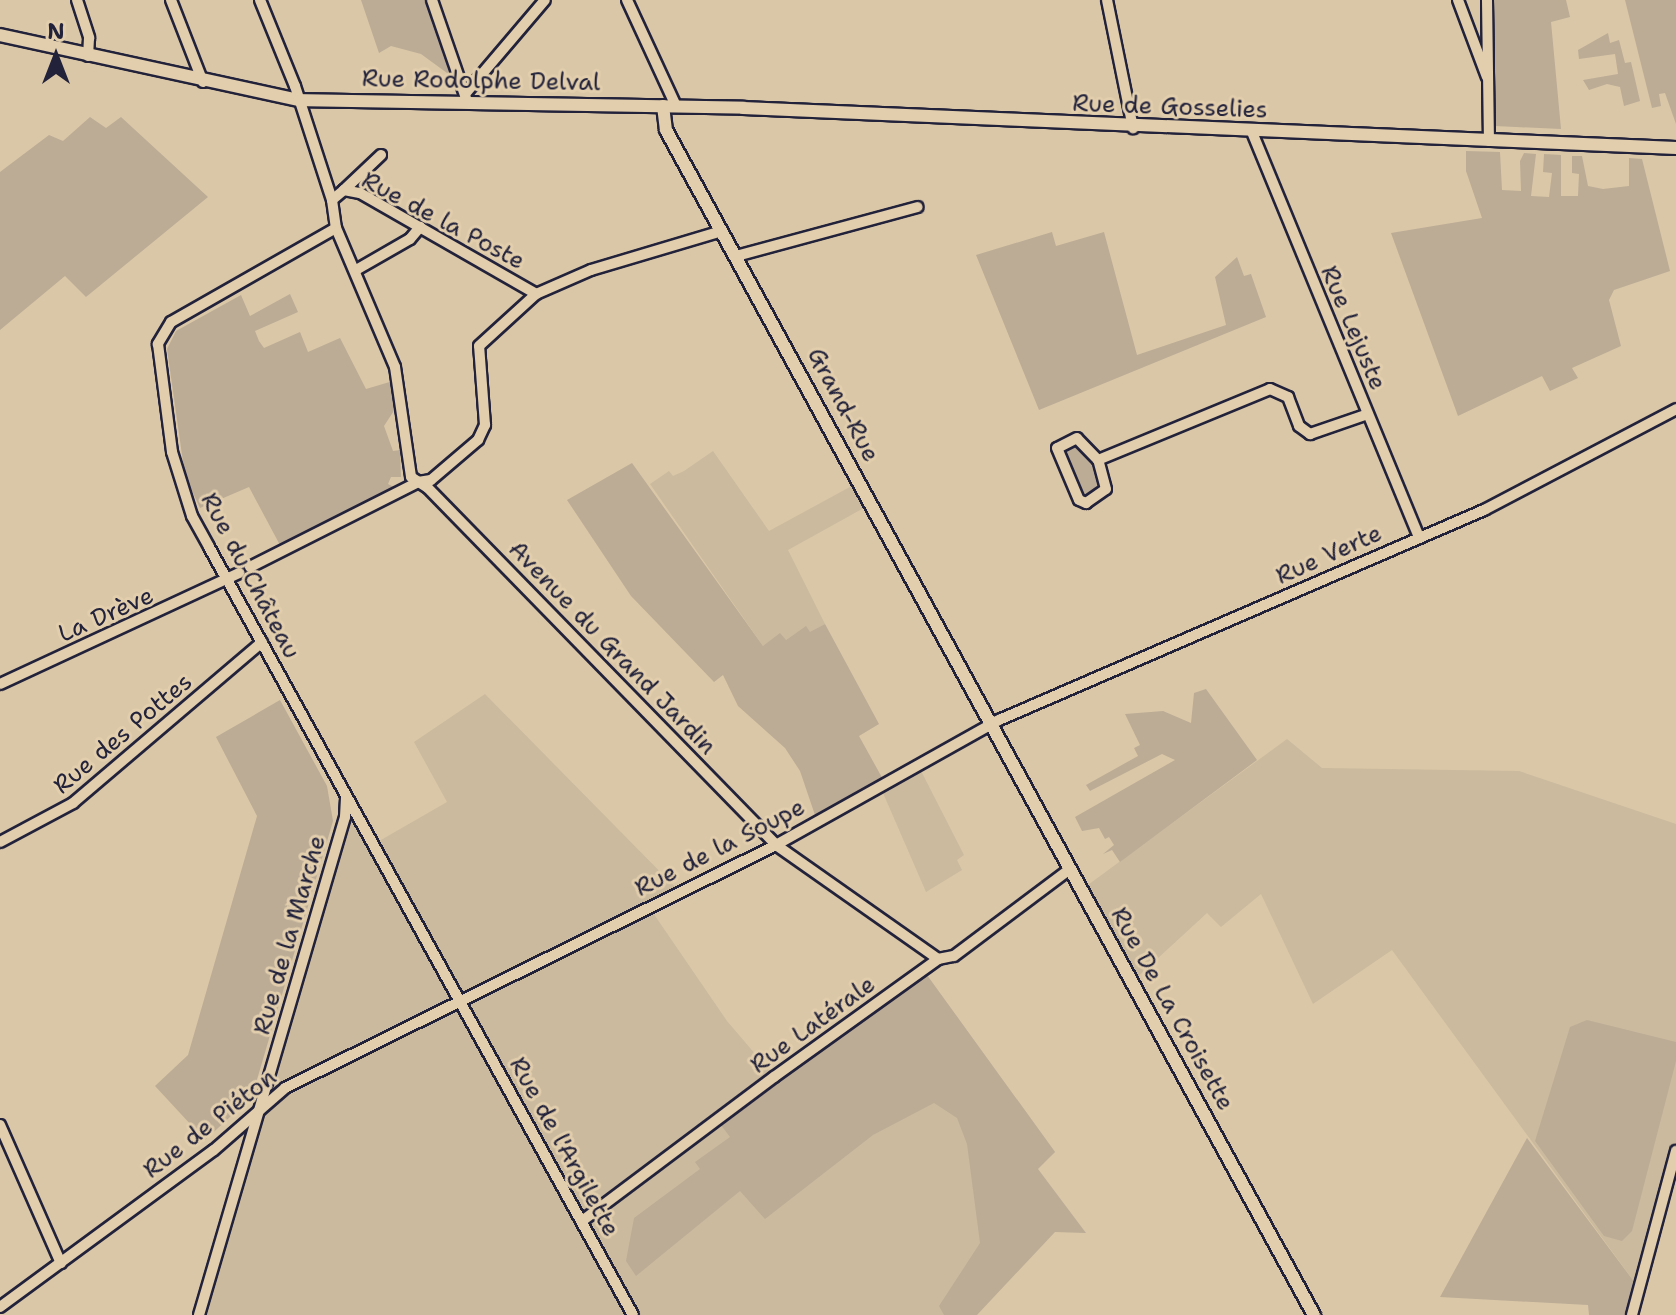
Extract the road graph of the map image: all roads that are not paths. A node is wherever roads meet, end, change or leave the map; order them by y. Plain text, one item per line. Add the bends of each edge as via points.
1 (77, 0) edge
2 (171, 0) edge
3 (260, 0) edge
4 (432, 0) edge
5 (545, 0) edge
6 (627, 0) edge
7 (1107, 0) edge
8 (1458, 0) edge
9 (1487, 0) edge
10 (0, 35) edge
11 (88, 56) junction
12 (1488, 80) junction
13 (203, 82) junction
14 (466, 99) junction
15 (299, 100) junction
16 (670, 106) junction
17 (1133, 128) junction
18 (1252, 132) junction
19 (1489, 141) junction
20 (1676, 148) edge
21 (381, 155) dead end
22 (344, 190) junction
23 (332, 200) junction
24 (918, 207) dead end
25 (420, 227) junction
26 (336, 228) junction
27 (722, 231) junction
28 (736, 256) junction
29 (356, 270) junction
30 (536, 294) junction
31 (1676, 409) edge
32 (1368, 414) junction
33 (1098, 460) junction
34 (418, 482) junction
35 (1419, 538) junction
36 (250, 567) dead end
37 (239, 573) dead end
38 (227, 582) junction
39 (262, 642) junction
40 (0, 684) edge
41 (992, 724) junction
42 (346, 794) junction
43 (0, 842) edge
44 (776, 845) junction
45 (1070, 869) junction
46 (938, 959) junction
47 (461, 999) junction
48 (260, 1107) junction
49 (0, 1125) edge
50 (1676, 1151) edge
51 (582, 1221) junction
52 (61, 1263) junction
53 (0, 1307) edge
54 (199, 1315) edge
55 (633, 1315) edge
56 (1314, 1315) edge
57 (1632, 1315) edge

1 - 11 street via 89,38
2 - 13 street
3 - 15 street
4 - 14 street
5 - 14 street
6 - 16 street
7 - 17 street
8 - 12 street
9 - 12 street
10 - 11 main road, Rue Rodolphe Delval
11 - 13 main road, Rue Rodolphe Delval
12 - 19 street
13 - 15 main road, Rue Rodolphe Delval
14 - 15 main road, Rue Rodolphe Delval
14 - 16 main road, Rue Rodolphe Delval
15 - 23 street
16 - 17 main road, Rue de Gosselies
16 - 27 main road, Grand-Rue via 666,130
17 - 18 main road, Rue de Gosselies
18 - 19 main road, Rue de Gosselies
18 - 32 street, Rue Lejuste
19 - 20 main road, Rue de Gosselies
21 - 22 street
22 - 23 street, Rue de la Poste
22 - 25 street, Rue de la Poste via 360,193
23 - 26 street
24 - 28 street
25 - 29 street via 410,239
25 - 30 street, Rue de la Poste
26 - 29 street
26 - 38 street, Rue du Château via 196,305 171,322 158,344 167,422 183,492
27 - 28 main road, Grand-Rue
27 - 30 street via 591,270
28 - 41 main road, Grand-Rue
29 - 34 street via 395,367 411,477
30 - 34 street via 479,346 485,425 478,440 431,480
31 - 35 street, Rue Verte via 1496,504
32 - 33 street via 1310,434 1299,426 1288,397 1270,389
32 - 35 street, Rue Lejuste
33 - 33 street via 1106,489 1086,503 1079,500 1057,448 1077,438
34 - 36 street
34 - 44 street, Avenue du Grand Jardin
35 - 41 street, Rue Verte
37 - 38 street, La Drève
38 - 39 street, Rue du Château
38 - 40 street, La Drève
39 - 42 street, Rue du Château
39 - 43 street, Rue des Pottes via 73,803
41 - 44 street, Rue de la Soupe
41 - 45 main road, Rue De La Croisette
42 - 47 street, Rue du Château
42 - 48 street, Rue de la Marche via 345,817
44 - 46 street, Avenue du Grand Jardin
44 - 47 street, Rue de la Soupe
45 - 46 street, Rue Latérale via 954,956
45 - 56 main road, Rue De La Croisette
46 - 51 street, Rue Latérale
47 - 48 street, Rue de Piéton via 285,1088
47 - 51 street, Rue de l'Argilette
48 - 52 street, Rue de Piéton via 214,1150
48 - 54 street, Rue de la Marche
49 - 52 street
50 - 57 street
51 - 55 street, Rue de l'Argilette
52 - 53 street, Rue de Piéton

